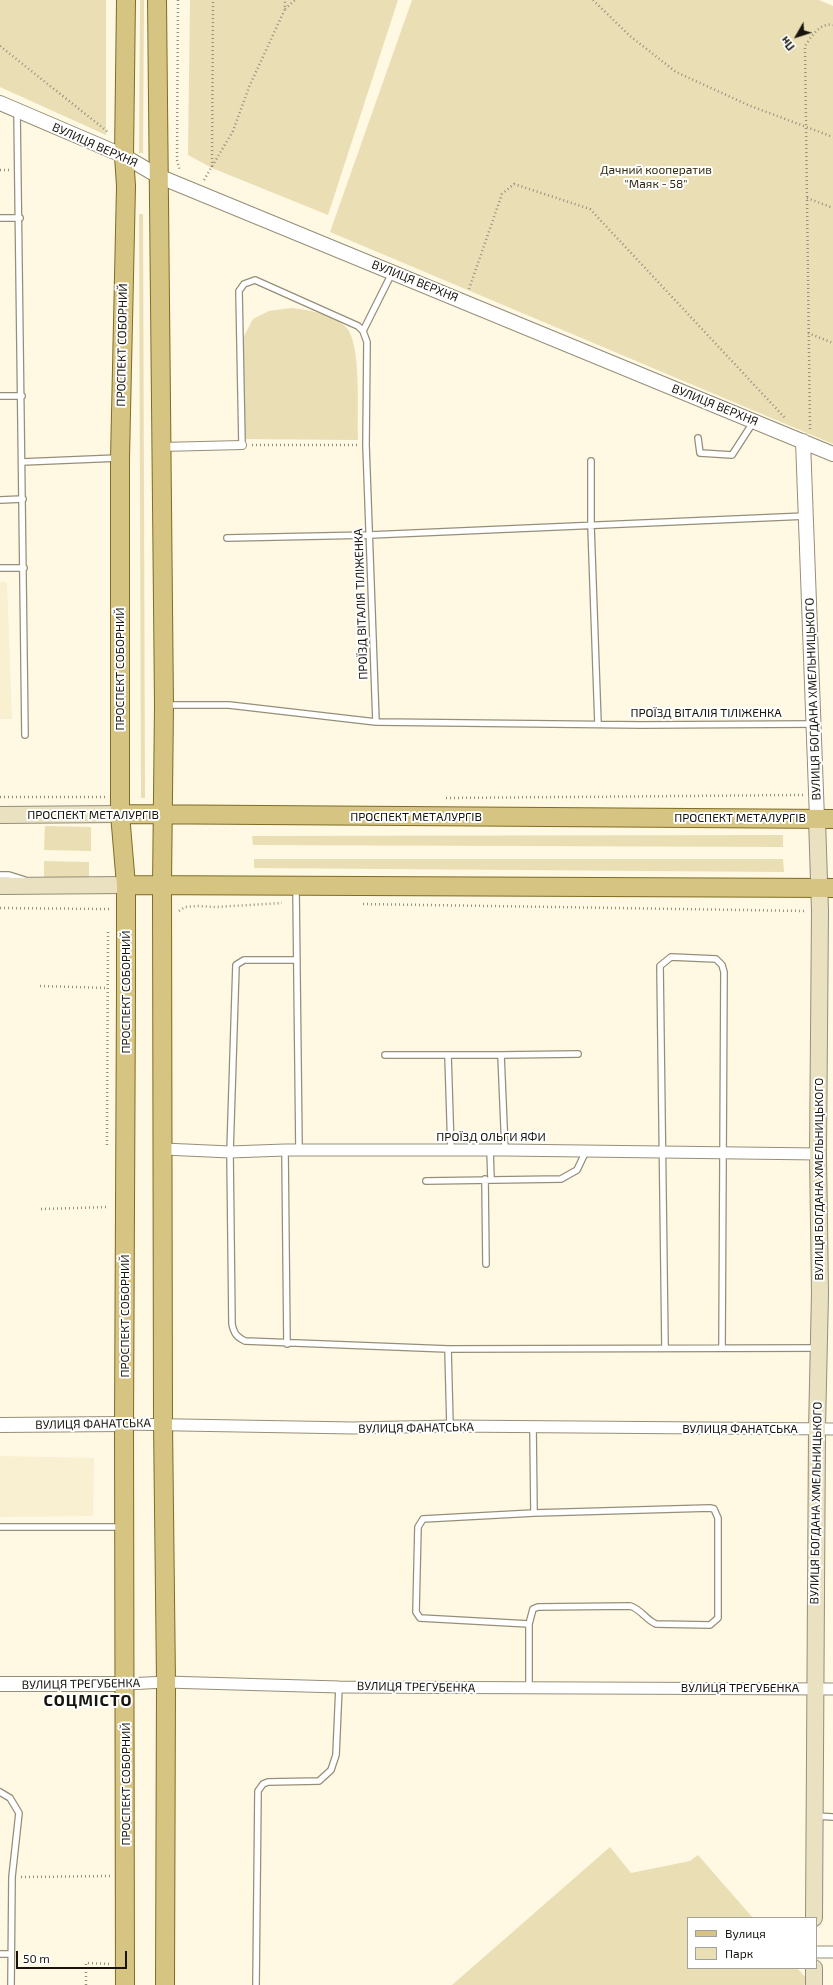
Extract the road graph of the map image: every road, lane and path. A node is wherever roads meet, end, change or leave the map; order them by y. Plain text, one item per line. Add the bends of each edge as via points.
1 (126, 0) edge
2 (157, 0) edge
3 (178, 0) edge
4 (213, 0) edge
5 (285, 0) edge
6 (295, 0) edge
7 (593, 0) edge
8 (285, 9) junction
9 (833, 25) edge
10 (0, 46) edge
11 (0, 103) edge
12 (17, 110) junction
13 (806, 127) junction
14 (108, 132) dead end
15 (833, 137) edge
16 (124, 156) junction
17 (212, 168) junction
18 (182, 174) dead end
19 (158, 176) junction
20 (204, 181) dead end
21 (807, 198) junction
22 (833, 208) edge
23 (0, 218) edge
24 (20, 218) junction
25 (392, 272) junction
26 (465, 302) junction
27 (363, 331) junction
28 (808, 333) junction
29 (833, 343) edge
30 (0, 396) edge
31 (22, 396) junction
32 (754, 421) junction
33 (788, 421) dead end
34 (698, 438) dead end
35 (806, 442) junction
36 (242, 445) junction
37 (366, 445) junction
38 (161, 447) junction
39 (833, 454) edge
40 (120, 458) junction
41 (591, 461) dead end
42 (22, 462) junction
43 (23, 499) junction
44 (0, 500) edge
45 (806, 516) junction
46 (591, 526) junction
47 (370, 535) junction
48 (227, 538) dead end
49 (0, 568) edge
50 (24, 568) junction
51 (164, 705) junction
52 (376, 722) junction
53 (598, 724) junction
54 (813, 724) junction
55 (25, 735) dead end
56 (816, 794) junction
57 (0, 797) edge
58 (111, 797) dead end
59 (441, 798) dead end
60 (120, 814) junction
61 (0, 815) edge
62 (164, 816) junction
63 (825, 819) edge
64 (0, 875) edge
65 (126, 885) junction
66 (162, 885) junction
67 (0, 886) edge
68 (47, 886) junction
69 (826, 888) edge
70 (295, 894) junction
71 (358, 904) dead end
72 (0, 908) edge
73 (820, 911) junction
74 (162, 914) junction
75 (109, 916) dead end
76 (108, 931) dead end
77 (297, 960) junction
78 (107, 970) dead end
79 (40, 986) dead end
80 (126, 989) junction
81 (501, 1054) junction
82 (578, 1054) dead end
83 (385, 1055) dead end
84 (448, 1055) junction
85 (164, 1149) junction
86 (285, 1150) junction
87 (299, 1150) junction
88 (451, 1150) junction
89 (490, 1150) junction
90 (505, 1150) junction
91 (586, 1150) junction
92 (230, 1152) junction
93 (662, 1152) junction
94 (722, 1152) junction
95 (818, 1154) junction
96 (488, 1179) junction
97 (426, 1181) dead end
98 (126, 1206) junction
99 (41, 1209) dead end
100 (486, 1264) dead end
101 (287, 1344) junction
102 (665, 1347) junction
103 (722, 1348) junction
104 (818, 1348) junction
105 (448, 1349) junction
106 (124, 1424) junction
107 (163, 1424) junction
108 (0, 1425) edge
109 (450, 1426) junction
110 (533, 1427) junction
111 (817, 1429) junction
112 (833, 1429) edge
113 (534, 1513) junction
114 (0, 1527) edge
115 (125, 1528) junction
116 (529, 1624) junction
117 (166, 1682) junction
118 (0, 1684) edge
119 (126, 1684) junction
120 (339, 1687) junction
121 (529, 1688) junction
122 (815, 1688) junction
123 (833, 1689) edge
124 (0, 1792) edge
125 (813, 1816) junction
126 (833, 1817) edge
127 (113, 1876) dead end
128 (12, 1877) junction
129 (814, 1917) edge
130 (817, 1952) edge
131 (833, 1952) edge
132 (0, 1954) edge
133 (11, 1954) junction
134 (112, 1964) dead end
135 (814, 1969) edge
136 (11, 1985) edge
137 (86, 1985) edge
138 (125, 1985) edge
139 (164, 1985) edge
140 (256, 1985) edge
141 (814, 1985) edge

1 - 16 main road, ПРОСПЕКТ СОБОРНИЙ
2 - 19 main road
3 - 18 path via 176,160
4 - 17 path
5 - 8 path
6 - 8 path
7 - 13 path via 630,36 676,72 748,105
8 - 17 path via 249,88 233,131
9 - 13 path via 815,31 805,46
10 - 14 path
11 - 12 street, ВУЛИЦЯ ВЕРХНЯ
12 - 16 street, ВУЛИЦЯ ВЕРХНЯ
12 - 24 lane
13 - 15 path
13 - 21 path
16 - 19 street, ВУЛИЦЯ ВЕРХНЯ
16 - 40 main road, ПРОСПЕКТ СОБОРНИЙ via 126,193
17 - 20 path
19 - 25 street, ВУЛИЦЯ ВЕРХНЯ
19 - 38 main road
21 - 22 path
21 - 28 path
23 - 24 lane
24 - 31 lane
25 - 26 street, ВУЛИЦЯ ВЕРХНЯ
25 - 27 lane
26 - 32 street, ВУЛИЦЯ ВЕРХНЯ
26 - 33 path via 502,194 514,184 590,209
27 - 36 lane via 358,326 255,280 244,284 239,291
27 - 37 lane, ПРОЇЗД ВІТАЛІЯ ТІЛІЖЕНКА via 367,342
28 - 29 path
28 - 35 path
30 - 31 lane
31 - 42 lane
32 - 34 lane via 732,455 700,453
32 - 35 street, ВУЛИЦЯ ВЕРХНЯ
35 - 39 street, ВУЛИЦЯ ВЕРХНЯ
35 - 45 street, ВУЛИЦЯ БОГДАНА ХМЕЛЬНИЦЬКОГО
36 - 37 path
36 - 38 street
37 - 47 lane, ПРОЇЗД ВІТАЛІЯ ТІЛІЖЕНКА
38 - 51 main road
40 - 42 lane
40 - 60 main road, ПРОСПЕКТ СОБОРНИЙ
41 - 46 lane
42 - 43 lane
43 - 44 lane
43 - 50 lane
45 - 46 lane
45 - 54 street, ВУЛИЦЯ БОГДАНА ХМЕЛЬНИЦЬКОГО
46 - 47 lane
46 - 53 lane
47 - 48 lane
47 - 52 lane, ПРОЇЗД ВІТАЛІЯ ТІЛІЖЕНКА
49 - 50 lane
50 - 55 lane
51 - 52 lane via 228,706
51 - 62 main road
52 - 53 lane, ПРОЇЗД ВІТАЛІЯ ТІЛІЖЕНКА
53 - 54 lane, ПРОЇЗД ВІТАЛІЯ ТІЛІЖЕНКА
54 - 56 street, ВУЛИЦЯ БОГДАНА ХМЕЛЬНИЦЬКОГО
56 - 59 path
56 - 63 street, ВУЛИЦЯ БОГДАНА ХМЕЛЬНИЦЬКОГО
57 - 58 path
60 - 61 main road, ПРОСПЕКТ МЕТАЛУРГІВ
60 - 62 main road, ПРОСПЕКТ МЕТАЛУРГІВ
60 - 65 main road, ПРОСПЕКТ СОБОРНИЙ
62 - 63 main road, ПРОСПЕКТ МЕТАЛУРГІВ
62 - 66 main road
63 - 69 main road, ВУЛИЦЯ БОГДАНА ХМЕЛЬНИЦЬКОГО
64 - 68 lane via 9,875
65 - 66 main road
65 - 68 main road
65 - 80 main road, ПРОСПЕКТ СОБОРНИЙ
66 - 70 main road
66 - 74 main road
67 - 68 main road
69 - 70 main road
69 - 73 main road, ВУЛИЦЯ БОГДАНА ХМЕЛЬНИЦЬКОГО
70 - 74 path via 216,907 185,907 177,912
70 - 77 lane
71 - 73 path
72 - 75 path via 109,908
73 - 95 main road, ВУЛИЦЯ БОГДАНА ХМЕЛЬНИЦЬКОГО
74 - 85 main road
76 - 78 path
77 - 87 lane
77 - 92 lane via 244,960 236,965
79 - 80 path
80 - 98 main road, ПРОСПЕКТ СОБОРНИЙ
81 - 82 lane
81 - 84 lane
81 - 90 lane
83 - 84 lane
84 - 88 lane
85 - 92 street, ПРОЇЗД ОЛЬГИ ЯФИ
85 - 107 main road
86 - 87 street, ПРОЇЗД ОЛЬГИ ЯФИ
86 - 92 street, ПРОЇЗД ОЛЬГИ ЯФИ
86 - 101 lane
87 - 88 street, ПРОЇЗД ОЛЬГИ ЯФИ
88 - 89 street, ПРОЇЗД ОЛЬГИ ЯФИ
89 - 90 street, ПРОЇЗД ОЛЬГИ ЯФИ
89 - 96 lane
90 - 91 street, ПРОЇЗД ОЛЬГИ ЯФИ
91 - 93 street, ПРОЇЗД ОЛЬГИ ЯФИ
91 - 96 lane via 576,1170 562,1179
92 - 101 lane via 233,1332 245,1342
93 - 94 street, ПРОЇЗД ОЛЬГИ ЯФИ
93 - 94 lane via 660,966 671,957 716,959 724,972
93 - 102 lane
94 - 95 street, ПРОЇЗД ОЛЬГИ ЯФИ
94 - 103 lane
95 - 104 main road, ВУЛИЦЯ БОГДАНА ХМЕЛЬНИЦЬКОГО
96 - 97 lane
96 - 100 lane
98 - 99 path
98 - 106 main road, ПРОСПЕКТ СОБОРНИЙ
101 - 105 lane
102 - 103 lane
102 - 105 lane
103 - 104 lane
104 - 111 main road, ВУЛИЦЯ БОГДАНА ХМЕЛЬНИЦЬКОГО
105 - 109 lane
106 - 107 street, ВУЛИЦЯ ФАНАТСЬКА
106 - 108 street, ВУЛИЦЯ ФАНАТСЬКА
106 - 115 main road, ПРОСПЕКТ СОБОРНИЙ
107 - 109 street, ВУЛИЦЯ ФАНАТСЬКА via 353,1428
107 - 117 main road
109 - 110 street, ВУЛИЦЯ ФАНАТСЬКА
110 - 111 street, ВУЛИЦЯ ФАНАТСЬКА
110 - 113 lane
111 - 112 street, ВУЛИЦЯ ФАНАТСЬКА
111 - 122 main road, ВУЛИЦЯ БОГДАНА ХМЕЛЬНИЦЬКОГО
113 - 116 lane via 423,1519 418,1527 416,1612 420,1618
113 - 116 lane via 714,1509 718,1518 718,1618 710,1625 656,1624 630,1606 538,1607 533,1610
114 - 115 lane
115 - 119 main road, ПРОСПЕКТ СОБОРНИЙ
116 - 121 lane
117 - 119 street, ВУЛИЦЯ ТРЕГУБЕНКА
117 - 120 street, ВУЛИЦЯ ТРЕГУБЕНКА
117 - 139 main road
118 - 119 street, ВУЛИЦЯ ТРЕГУБЕНКА
119 - 138 main road, ПРОСПЕКТ СОБОРНИЙ
120 - 121 street, ВУЛИЦЯ ТРЕГУБЕНКА
120 - 140 lane via 336,1755 331,1770 319,1781 268,1782 259,1787
121 - 122 street, ВУЛИЦЯ ТРЕГУБЕНКА
122 - 123 street, ВУЛИЦЯ ТРЕГУБЕНКА
122 - 125 main road, ВУЛИЦЯ БОГДАНА ХМЕЛЬНИЦЬКОГО
124 - 128 lane via 10,1798 19,1813
125 - 126 lane
125 - 129 main road, ВУЛИЦЯ БОГДАНА ХМЕЛЬНИЦЬКОГО
127 - 128 path
128 - 133 lane
130 - 131 street
132 - 133 lane
133 - 136 lane
134 - 137 path via 86,1963
135 - 141 main road

